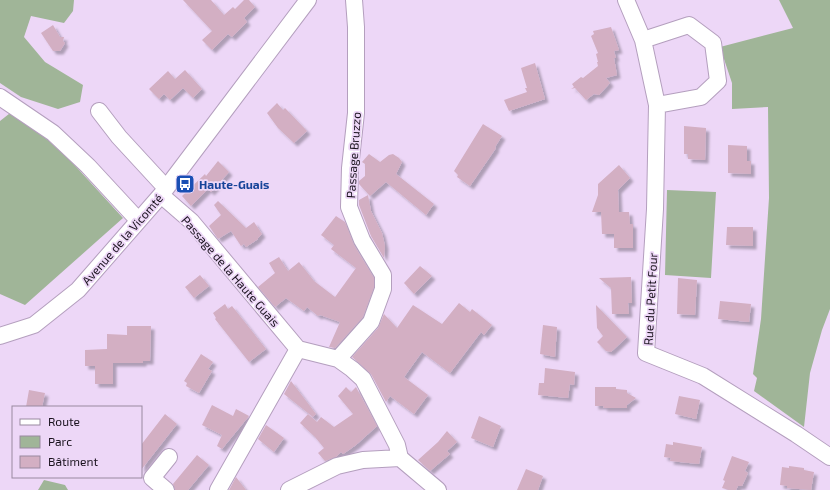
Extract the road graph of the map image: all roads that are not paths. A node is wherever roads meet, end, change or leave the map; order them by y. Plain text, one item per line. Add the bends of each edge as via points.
1 (308, 0) edge
2 (354, 0) edge
3 (626, 0) edge
4 (643, 40) junction
5 (0, 97) edge
6 (657, 105) junction
7 (99, 111) dead end
8 (163, 192) junction
9 (138, 220) junction
10 (0, 336) edge
11 (298, 349) junction
12 (338, 359) junction
13 (170, 457) dead end
14 (830, 457) edge
15 (400, 458) junction
16 (166, 490) edge
17 (218, 490) edge
18 (289, 490) edge
19 (438, 490) edge

1 - 8 street, Avenue de la Vicomté
2 - 12 street, Passage Bruzzo via 356,113 349,207 362,240 383,274 383,289 371,322
3 - 4 street, Rue du Petit Four
4 - 6 street, Rue du Petit Four
4 - 6 street via 689,25 713,43 718,81 701,97
5 - 9 street via 53,133
6 - 14 street, Rue du Petit Four via 655,209 646,353 703,376
7 - 8 street, Passage de la Haute Guais
8 - 9 street, Avenue de la Vicomté
8 - 11 street, Passage de la Haute Guais via 191,221
9 - 10 street, Avenue de la Vicomté via 78,290 34,325
11 - 12 street
11 - 17 street
12 - 15 street via 363,379 397,445
13 - 16 street via 152,478
15 - 18 street via 363,460 337,466
15 - 19 street

